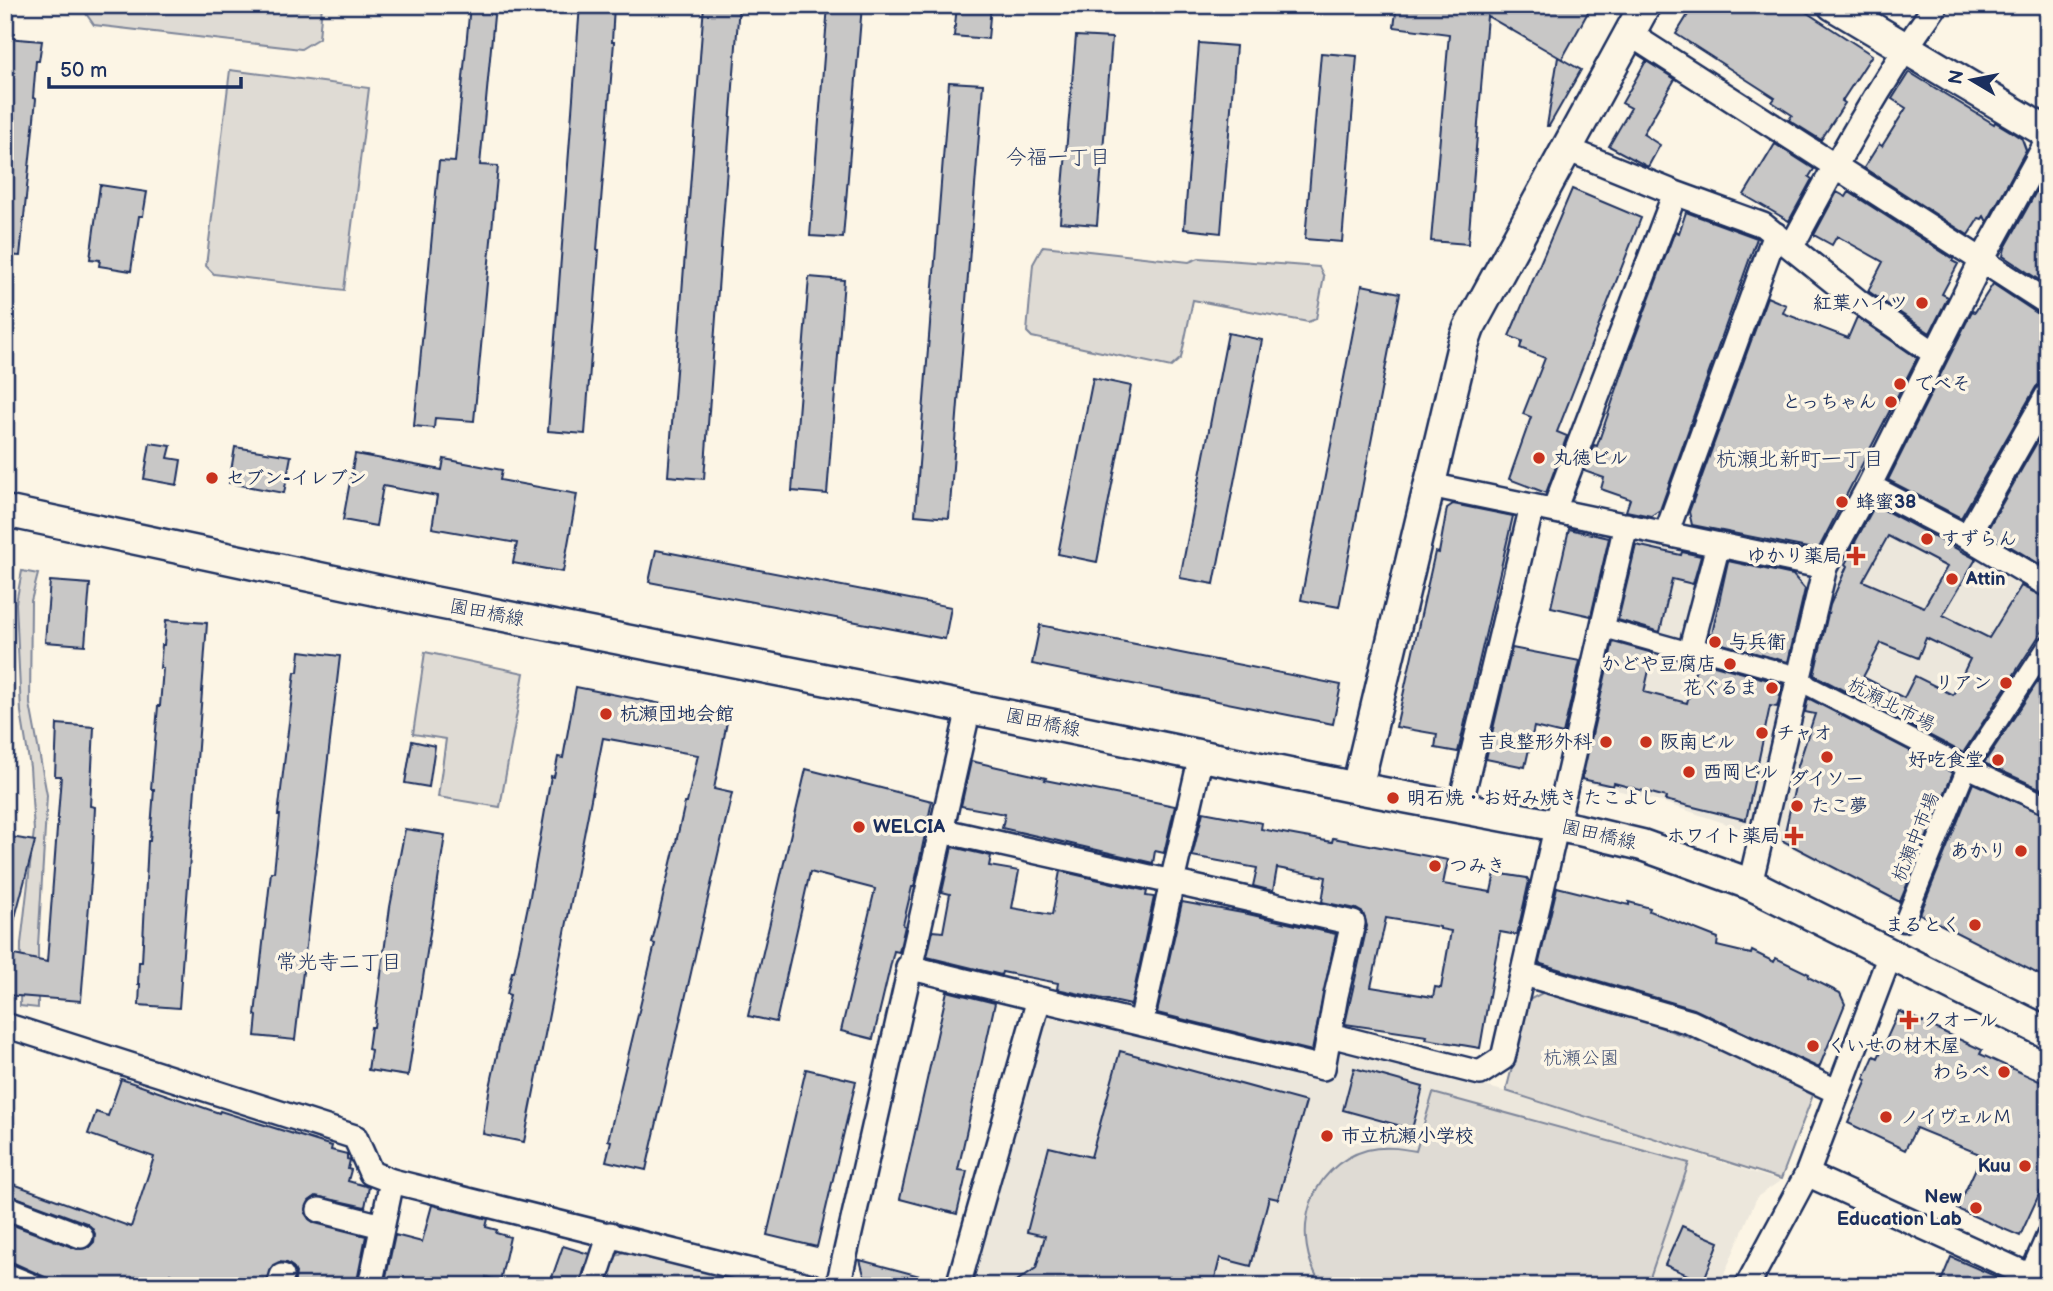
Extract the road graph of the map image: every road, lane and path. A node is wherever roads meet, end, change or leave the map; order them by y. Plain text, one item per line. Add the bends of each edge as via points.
1 (1645, 5) edge
2 (1833, 5) edge
3 (1936, 5) edge
4 (1630, 34) junction
5 (1905, 48) junction
6 (2048, 133) edge
7 (2048, 140) edge
8 (1567, 149) junction
9 (1835, 166) junction
10 (1675, 194) junction
11 (1783, 240) junction
12 (1982, 260) junction
13 (2048, 303) edge
14 (1934, 353) junction
15 (2048, 394) edge
16 (1430, 485) junction
17 (1869, 486) junction
18 (1543, 508) junction
19 (5, 511) edge
20 (1626, 526) junction
21 (1666, 534) junction
22 (1967, 537) junction
23 (1718, 545) junction
24 (1825, 567) junction
25 (2048, 584) edge
26 (1601, 627) junction
27 (2048, 645) edge
28 (1691, 650) junction
29 (1798, 676) junction
30 (968, 708) junction
31 (1201, 756) junction
32 (1967, 768) junction
33 (1357, 788) junction
34 (2048, 805) edge
35 (1460, 806) junction
36 (1557, 826) junction
37 (939, 830) junction
38 (1172, 882) junction
39 (1751, 884) junction
40 (1904, 922) dead end
41 (1890, 955) junction
42 (908, 967) junction
43 (1524, 974) junction
44 (1040, 999) junction
45 (1141, 1023) junction
46 (5, 1025) edge
47 (2048, 1033) edge
48 (1330, 1035) junction
49 (1838, 1092) junction
50 (1807, 1174) junction
51 (392, 1181) junction
52 (5, 1207) edge
53 (319, 1210) dead end
54 (382, 1226) junction
55 (2048, 1231) edge
56 (610, 1234) junction
57 (81, 1236) dead end
58 (5, 1275) edge
59 (2033, 1282) edge
60 (32, 1286) edge
61 (370, 1286) edge
62 (593, 1286) edge
63 (812, 1286) edge
64 (838, 1286) edge
65 (958, 1286) edge
66 (1747, 1286) edge

1 - 4 street
2 - 5 street
3 - 5 street
4 - 8 street
4 - 9 street
5 - 6 street
5 - 9 street
7 - 12 street
8 - 10 street
8 - 16 street via 1469,328
9 - 11 street
9 - 12 street
10 - 11 street via 1763,225
10 - 18 street
11 - 14 street via 1859,302
11 - 21 street
12 - 13 street
12 - 14 street
14 - 17 street
15 - 22 street
16 - 18 street
16 - 33 street
17 - 22 street
17 - 24 street
18 - 20 street
18 - 35 street
19 - 30 street, 園田橋線
20 - 21 street
20 - 26 street
21 - 23 street
22 - 25 street
23 - 24 street
23 - 28 street
24 - 29 street
26 - 28 street, 杭瀬北市場
26 - 36 street
27 - 32 street, 杭瀬中市場
28 - 29 street, 杭瀬北市場
29 - 32 street, 杭瀬北市場 via 1809,686
29 - 39 street
30 - 31 street, 園田橋線
30 - 37 street
31 - 33 street, 園田橋線
31 - 38 street
32 - 34 street
32 - 40 street, 杭瀬中市場
33 - 35 street, 園田橋線
35 - 36 street, 園田橋線
36 - 39 street, 園田橋線 via 1642,845
36 - 43 street
37 - 38 street
37 - 42 street
38 - 45 street
38 - 48 street via 1353,923
39 - 41 street, 園田橋線
41 - 47 street, 園田橋線
41 - 49 street
42 - 44 street
42 - 64 street
43 - 48 street via 1503,1058 1480,1073
43 - 49 street via 1690,1022
44 - 45 street
44 - 65 street
45 - 48 street via 1323,1068
46 - 51 street via 355,1137 371,1173
49 - 50 street
50 - 59 street
50 - 66 street
51 - 54 street
51 - 56 street
52 - 57 street
53 - 54 street
54 - 61 street
55 - 59 street
56 - 62 street
56 - 63 street
58 - 60 street

